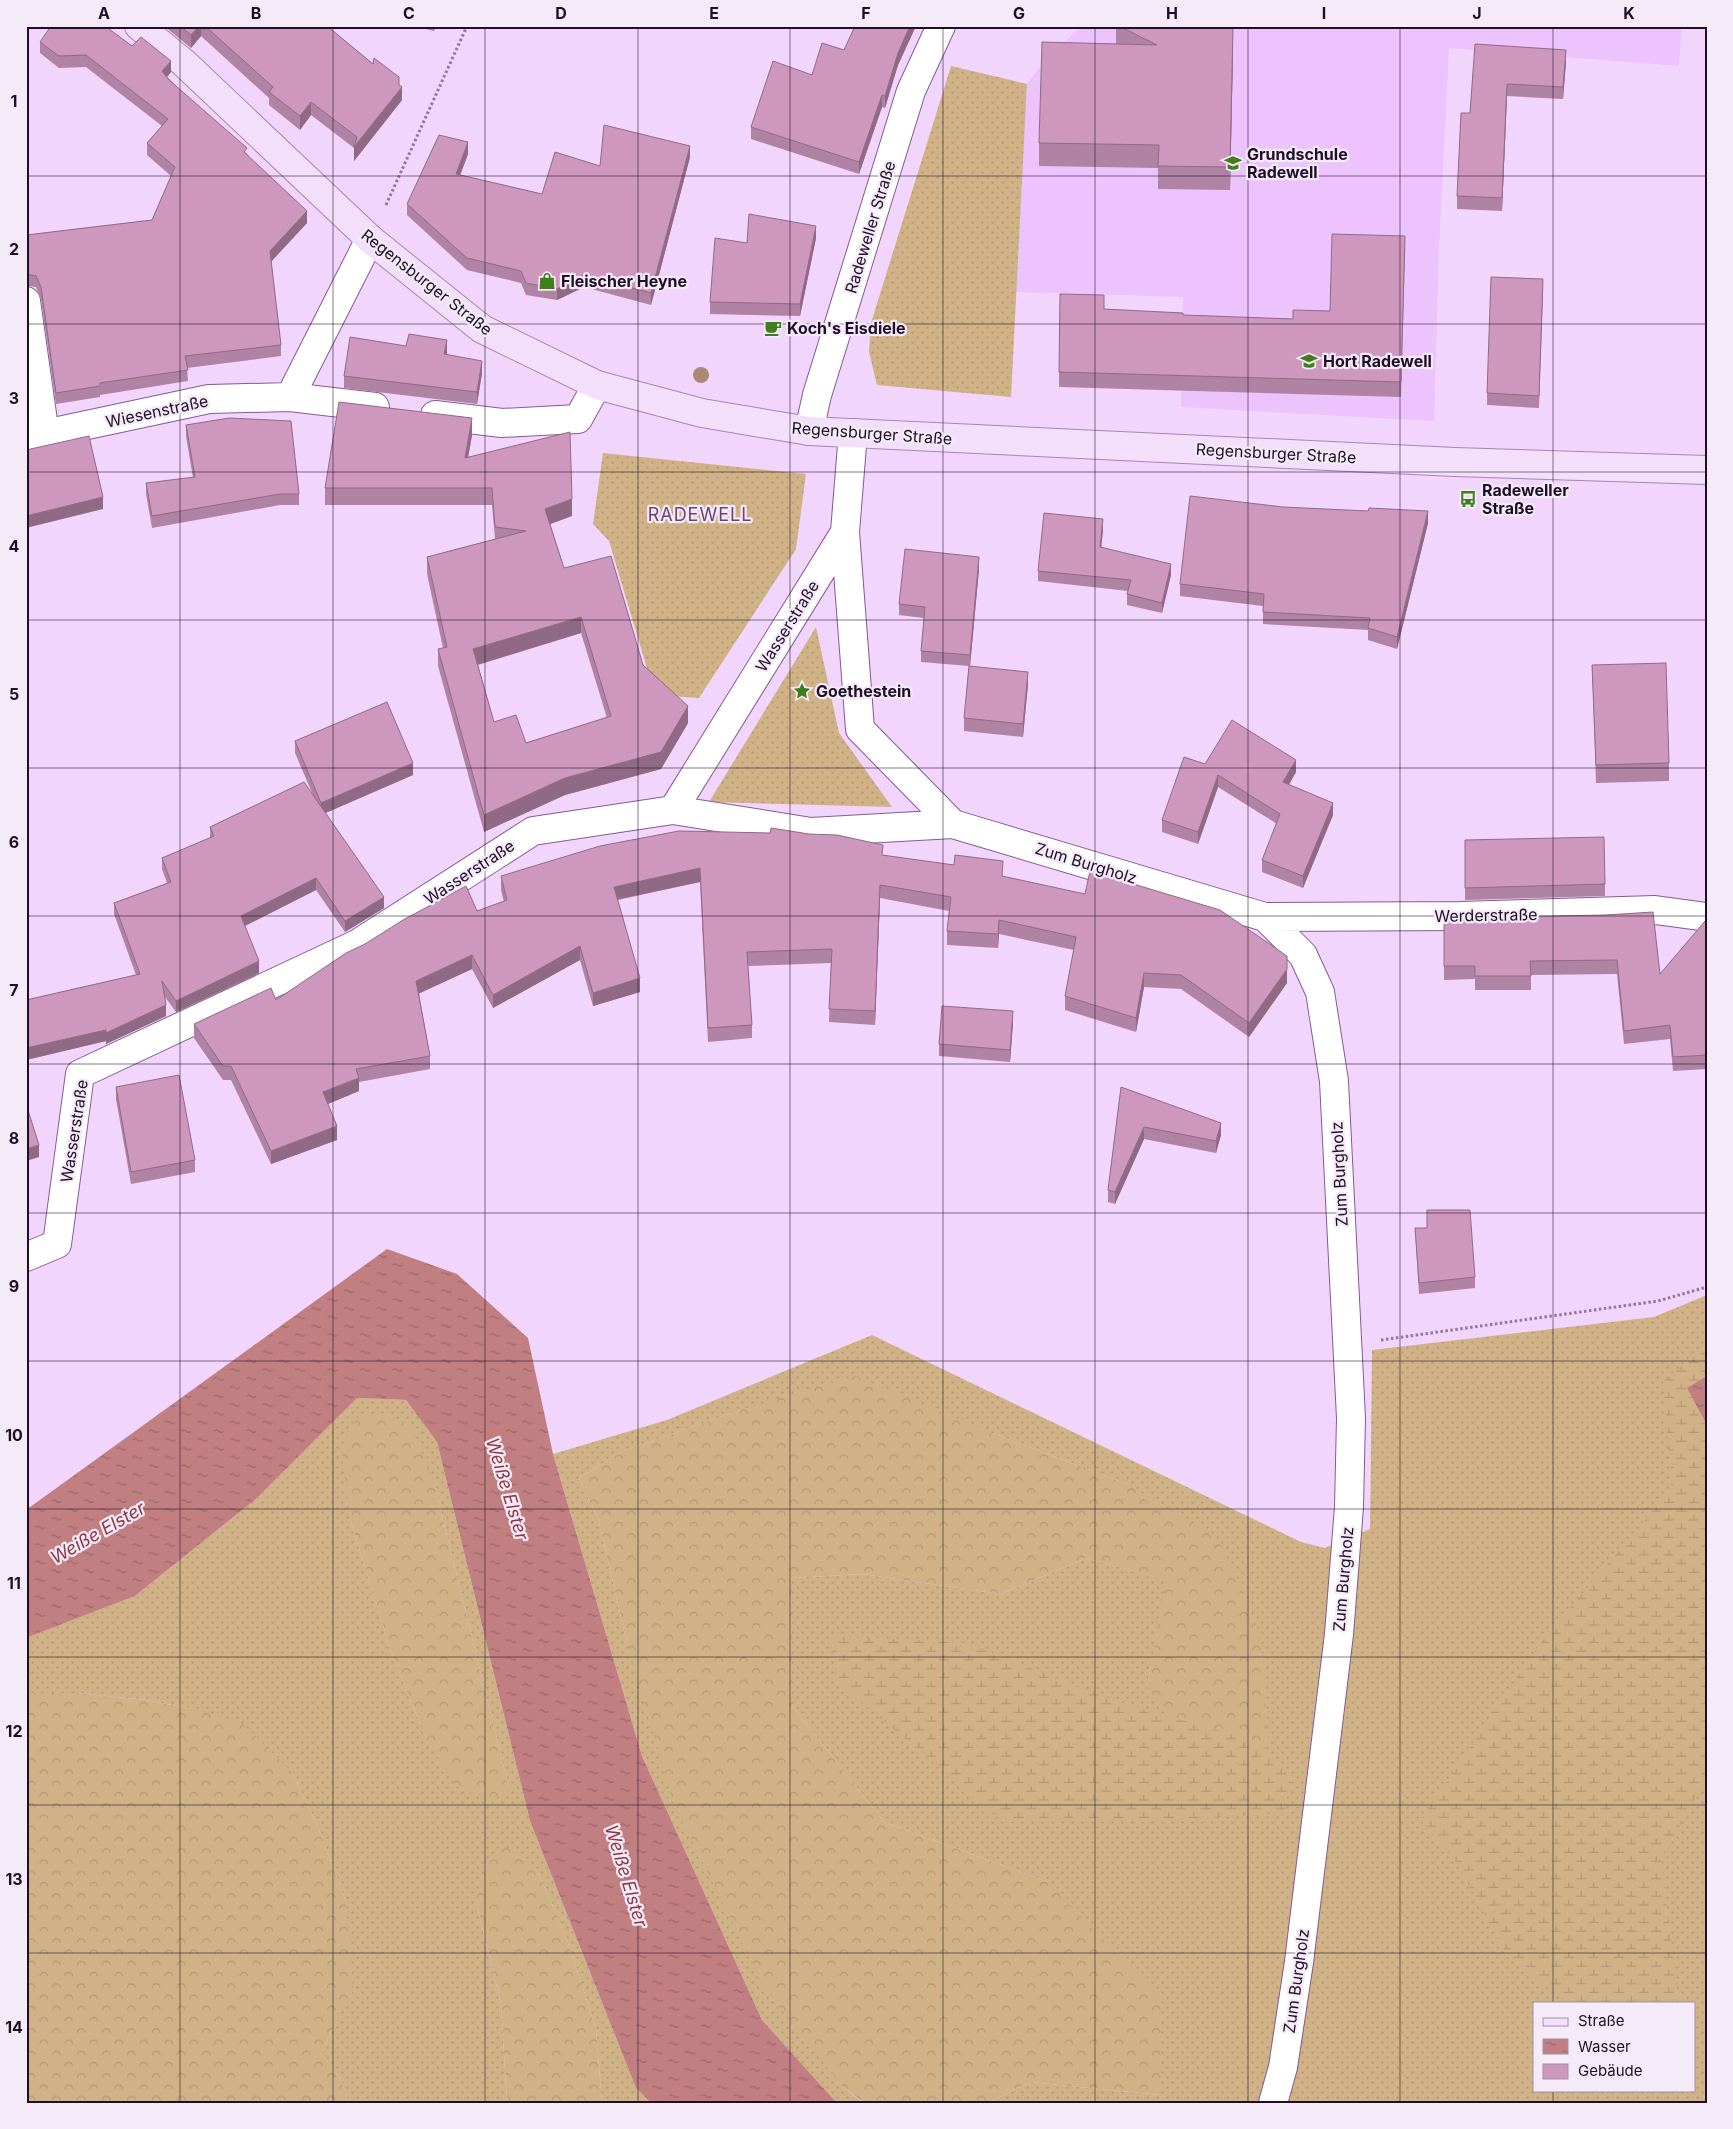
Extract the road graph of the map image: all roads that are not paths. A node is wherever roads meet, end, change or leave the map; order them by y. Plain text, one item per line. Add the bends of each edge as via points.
1 (139, 26) edge
2 (941, 26) edge
3 (370, 239) junction
4 (26, 301) edge
5 (597, 384) junction
6 (290, 397) junction
7 (808, 431) junction
8 (853, 433) junction
9 (35, 436) edge
10 (1707, 470) edge
11 (845, 532) junction
12 (673, 810) junction
13 (953, 824) junction
14 (1265, 917) junction
15 (1707, 917) edge
16 (26, 1257) edge
17 (1273, 2103) edge

1 - 3 main road, Regensburger Straße via 184,63
2 - 7 street, Radeweller Straße via 911,91
3 - 5 main road, Regensburger Straße via 482,329
3 - 6 street
4 - 9 street
5 - 6 street, Wiesenstraße via 578,419 502,423
5 - 7 main road, Regensburger Straße via 702,413
6 - 9 street, Wiesenstraße via 209,399
7 - 8 main road, Regensburger Straße
8 - 10 main road, Regensburger Straße
8 - 11 street, Wasserstraße
11 - 12 street, Wasserstraße
11 - 13 street, Zum Burgholz via 860,729
12 - 13 street via 811,832
12 - 16 street, Wasserstraße via 533,831 358,944 80,1074 57,1244
13 - 14 street, Zum Burgholz
14 - 15 street, Werderstraße via 1461,916 1655,910
14 - 17 street, Zum Burgholz via 1303,955 1320,992 1334,1081 1351,1418 1349,1507 1339,1634 1299,1962 1283,2067

